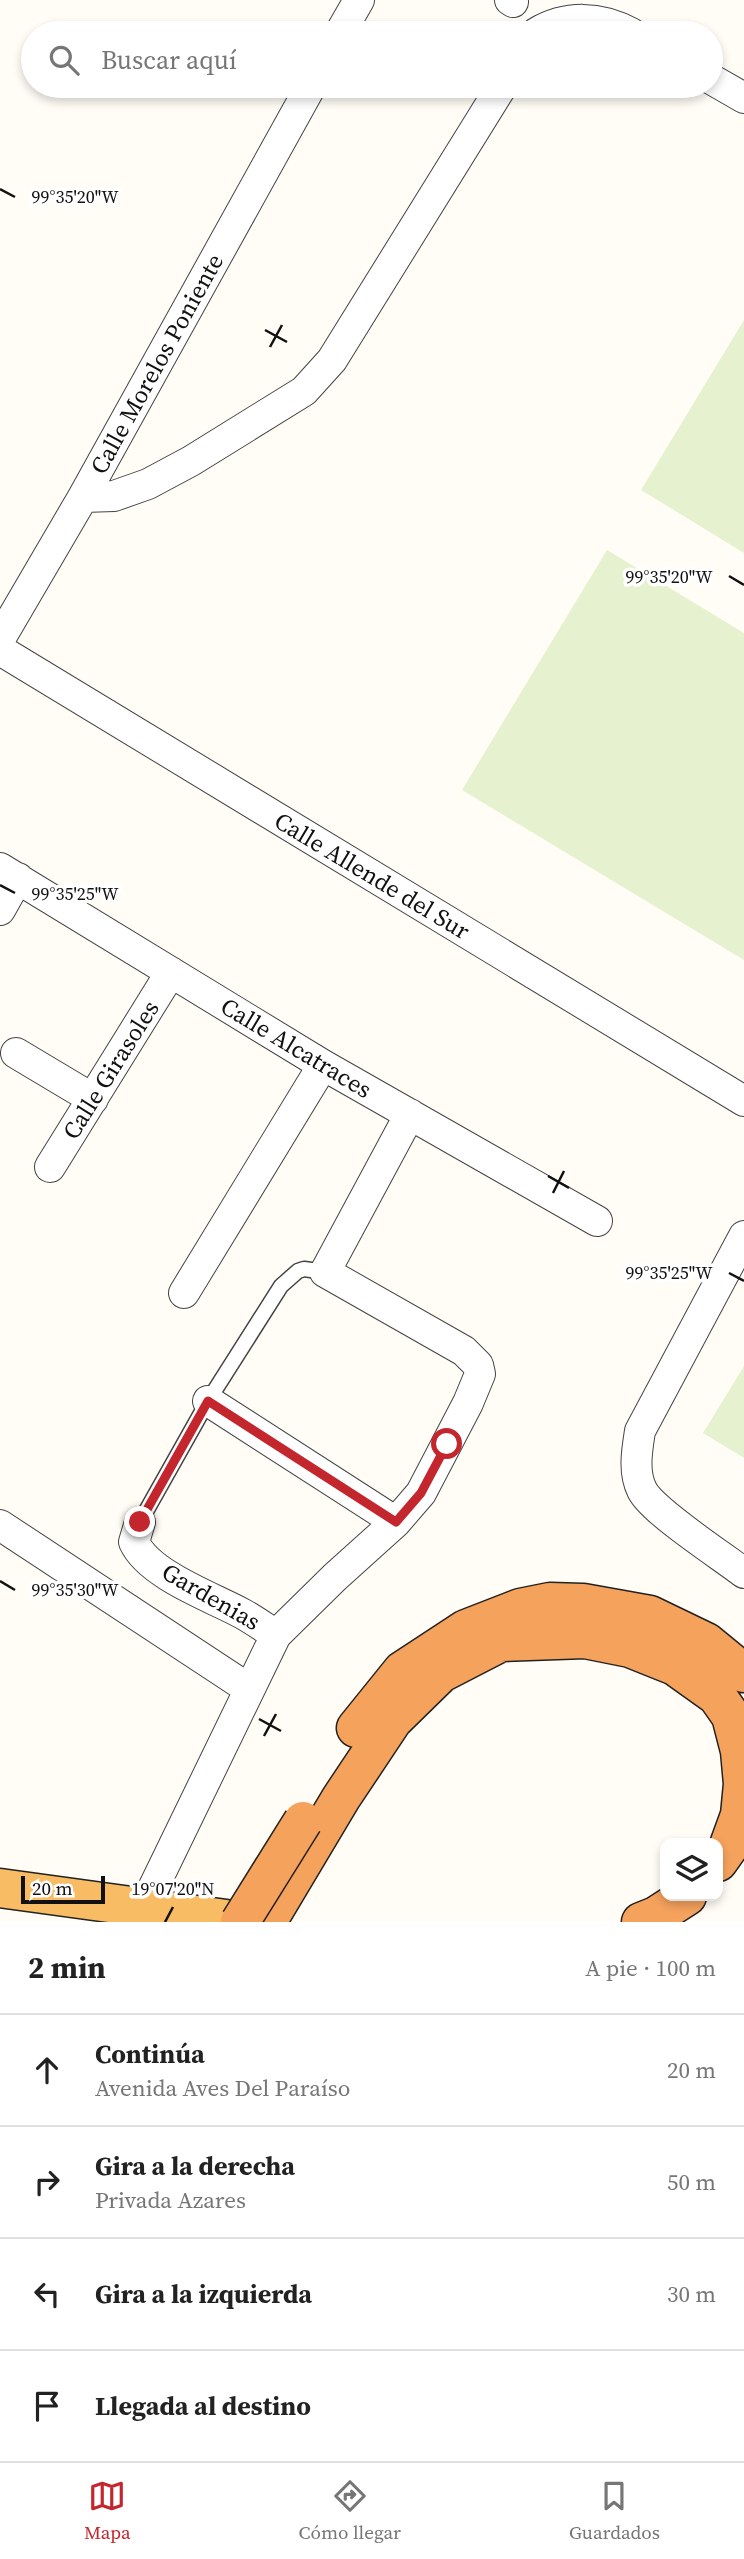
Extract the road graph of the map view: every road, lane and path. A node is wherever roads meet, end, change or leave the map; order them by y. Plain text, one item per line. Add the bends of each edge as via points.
1 (359, 0) edge
2 (347, 21) edge
3 (565, 21) edge
4 (597, 21) edge
5 (723, 86) edge
6 (304, 98) edge
7 (495, 98) edge
8 (744, 98) edge
9 (83, 497) junction
10 (0, 639) edge
11 (0, 650) edge
12 (9, 873) edge
13 (0, 910) edge
14 (172, 972) junction
15 (16, 1053) dead end
16 (323, 1065) junction
17 (93, 1099) junction
18 (744, 1101) edge
19 (410, 1114) junction
20 (50, 1167) dead end
21 (597, 1221) dead end
22 (744, 1236) edge
23 (326, 1272) junction
24 (184, 1293) dead end
25 (208, 1401) junction
26 (140, 1522) joint
27 (396, 1522) junction
28 (0, 1525) edge
29 (744, 1573) edge
30 (276, 1635) junction
31 (744, 1673) edge
32 (249, 1689) junction
33 (321, 1811) junction
34 (723, 1855) edge
35 (0, 1888) edge
36 (679, 1901) edge
37 (144, 1907) junction
38 (240, 1922) edge
39 (248, 1922) edge
40 (267, 1922) edge
41 (641, 1922) edge

1 - 2 street
3 - 4 street
5 - 8 street
6 - 9 street, Calle Morelos Poniente
7 - 9 street via 332,359 304,391 148,484 114,496
9 - 10 street, Calle Morelos Poniente
11 - 18 street, Calle Allende del Sur
12 - 13 street
12 - 14 street, Calle Alcatraces
14 - 16 street, Calle Alcatraces
14 - 17 street, Calle Girasoles
15 - 17 street
16 - 19 street, Calle Alcatraces
16 - 24 street
17 - 20 street, Calle Girasoles
19 - 21 street, Calle Alcatraces
19 - 23 street
22 - 29 street via 640,1431 636,1462 642,1492
23 - 25 lane via 304,1269 291,1275
23 - 27 street via 436,1334 478,1365 480,1374 468,1403 421,1493
25 - 26 lane
25 - 27 street
26 - 30 street, Gardenias via 134,1542 146,1558
27 - 30 street
28 - 32 street
30 - 32 street
31 - 33 highway via 706,1642 650,1615 583,1603 550,1602 520,1608 466,1629 402,1671 357,1726
32 - 37 street
33 - 34 highway via 394,1720 441,1673 500,1642 585,1639 630,1648 675,1666 717,1696 731,1716 743,1784 740,1815
33 - 38 highway, bridge
33 - 40 highway
35 - 37 highway
36 - 41 highway
37 - 39 highway

